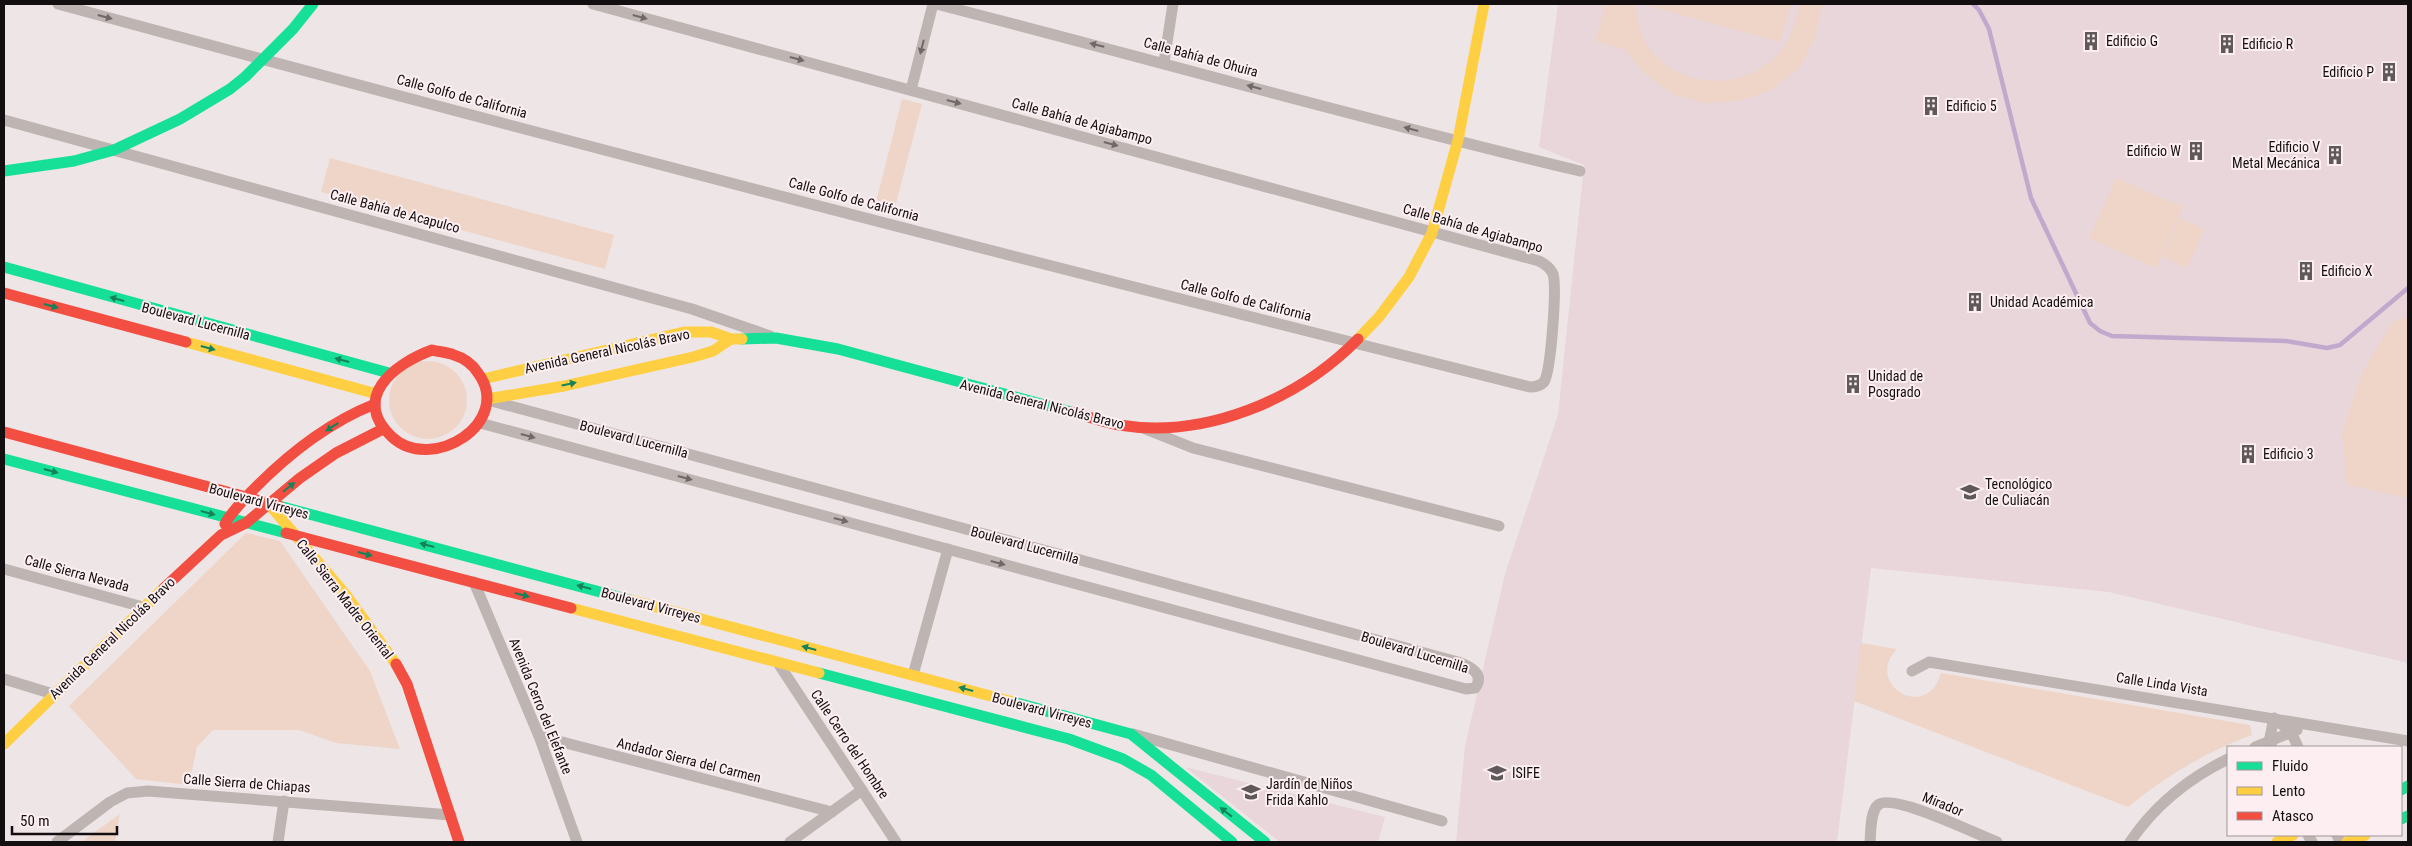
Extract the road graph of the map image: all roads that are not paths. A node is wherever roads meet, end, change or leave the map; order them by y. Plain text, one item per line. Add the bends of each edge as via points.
1 (58, 4) edge
2 (313, 4) edge
3 (593, 4) edge
4 (934, 4) edge
5 (1173, 4) edge
6 (1484, 4) edge
7 (262, 60) junction
8 (1164, 62) junction
9 (912, 90) junction
10 (4, 120) edge
11 (1458, 142) junction
12 (114, 150) junction
13 (4, 171) edge
14 (1580, 171) dead end
15 (1432, 231) junction
16 (4, 267) edge
17 (1554, 280) joint
18 (4, 293) edge
19 (776, 338) junction
20 (731, 339) junction
21 (1357, 344) junction
22 (389, 373) junction
23 (482, 378) junction
24 (376, 399) junction
25 (487, 400) junction
26 (480, 423) junction
27 (1141, 428) junction
28 (383, 429) junction
29 (4, 432) edge
30 (4, 459) edge
31 (246, 497) junction
32 (268, 503) junction
33 (228, 518) junction
34 (246, 522) junction
35 (1499, 526) dead end
36 (221, 535) junction
37 (294, 535) junction
38 (948, 549) junction
39 (4, 569) edge
40 (474, 582) junction
41 (143, 607) junction
42 (778, 663) junction
43 (1912, 670) dead end
44 (913, 676) junction
45 (4, 679) edge
46 (53, 694) junction
47 (2274, 718) junction
48 (2309, 725) junction
49 (2291, 732) junction
50 (1131, 734) junction
51 (539, 736) junction
52 (2408, 741) edge
53 (4, 744) edge
54 (2270, 744) edge
55 (2298, 746) edge
56 (2227, 760) edge
57 (1188, 782) junction
58 (862, 790) junction
59 (1176, 795) junction
60 (284, 801) junction
61 (832, 812) junction
62 (451, 815) junction
63 (1442, 821) dead end
64 (2291, 836) edge
65 (2362, 836) edge
66 (57, 842) edge
67 (278, 842) edge
68 (459, 842) edge
69 (577, 842) edge
70 (790, 842) edge
71 (896, 842) edge
72 (1232, 842) edge
73 (1264, 842) edge
74 (1870, 842) edge
75 (1997, 842) edge
76 (2130, 842) edge
77 (2277, 842) edge
78 (2347, 842) edge

1 -> 7 street, Calle Golfo de California
2 - 7 street
3 -> 9 street, Calle Bahía de Agiabampo
8 -> 4 street, Calle Bahía de Ohuira
4 -> 9 street
5 - 8 street
6 - 11 street, Avenida General Nicolás Bravo
7 - 12 street via 230,89 180,119
7 - 21 street, Calle Golfo de California
11 -> 8 street, Calle Bahía de Ohuira
9 -> 15 street, Calle Bahía de Agiabampo
10 - 12 street, Calle Bahía de Acapulco
11 - 14 street, Calle Bahía de Ohuira
11 - 15 street, Avenida General Nicolás Bravo
12 - 13 street via 74,161
12 - 19 street, Calle Bahía de Acapulco via 692,309
15 - 17 street, Calle Bahía de Agiabampo via 1540,261 1550,269
15 - 21 street, Avenida General Nicolás Bravo via 1408,279
22 -> 16 street, Boulevard Lucernilla
17 - 21 street, Calle Golfo de California via 1547,373 1544,382 1538,386 1530,387
18 -> 24 street, Boulevard Lucernilla
19 - 20 street, Avenida General Nicolás Bravo
19 - 27 street, Avenida General Nicolás Bravo via 838,350 1094,420
20 - 23 street, Avenida General Nicolás Bravo via 711,332 684,332
25 -> 20 street, Avenida General Nicolás Bravo via 693,357 713,351
21 - 27 street, Avenida General Nicolás Bravo via 1296,389 1244,413 1194,426
22 - 23 street via 403,362 432,350 462,356
22 - 24 street
23 - 25 street
24 - 28 street via 377,416
24 -> 31 street, Avenida General Nicolás Bravo via 299,448 267,474
25 - 26 street via 486,413
38 -> 25 street, Boulevard Lucernilla via 1466,689 1475,688 1478,681 1472,668 1458,662
26 - 28 street via 471,435 458,443 428,450 396,440
26 -> 38 street, Boulevard Lucernilla
27 - 35 street via 1193,448
32 -> 28 street, Avenida General Nicolás Bravo via 336,453
29 - 31 street, Boulevard Virreyes
30 -> 33 street, Boulevard Virreyes
31 - 32 street, Boulevard Virreyes
31 - 33 street, Avenida General Nicolás Bravo
32 - 34 street, Avenida General Nicolás Bravo
32 - 37 street, Calle Sierra Madre Oriental
44 -> 32 street, Boulevard Virreyes
33 - 34 street, Boulevard Virreyes
33 - 36 street, Avenida General Nicolás Bravo
34 - 36 street, Avenida General Nicolás Bravo
34 - 37 street, Boulevard Virreyes
36 - 41 street, Avenida General Nicolás Bravo
37 -> 40 street, Boulevard Virreyes
37 - 62 street, Calle Sierra Madre Oriental via 384,645 407,684
38 - 44 street
39 - 41 street, Calle Sierra Nevada
40 -> 42 street, Boulevard Virreyes
40 - 51 street, Avenida Cerro del Elefante
41 - 46 street, Avenida General Nicolás Bravo
42 - 58 street, Calle Cerro del Hombre
42 - 59 street, Boulevard Virreyes via 1069,739 1123,759
43 - 47 street, Calle Linda Vista via 1929,662
50 -> 44 street, Boulevard Virreyes
45 - 46 street
46 - 53 street, Avenida General Nicolás Bravo
47 - 48 street, Calle Linda Vista
47 - 49 street
47 - 54 street
48 - 49 street
48 - 52 street, Calle Linda Vista
49 - 54 street
49 - 55 street
50 - 57 street, Boulevard Virreyes
50 - 63 street
51 - 61 street, Andador Sierra del Carmen
51 - 69 street, Avenida Cerro del Elefante
56 - 76 street via 2174,793
57 - 59 street
73 -> 57 street, Boulevard Virreyes
58 - 61 street
58 - 71 street, Calle Cerro del Hombre
59 - 72 street, Boulevard Virreyes
60 - 62 street, Calle Sierra de Chiapas
60 - 66 street, Calle Sierra de Chiapas via 148,791 127,793
60 - 67 street
61 - 70 street
62 - 68 street, Calle Sierra Madre Oriental
64 - 77 street
65 - 78 street
74 - 75 street, Mirador via 1874,811 1876,806 1886,801 1907,806

